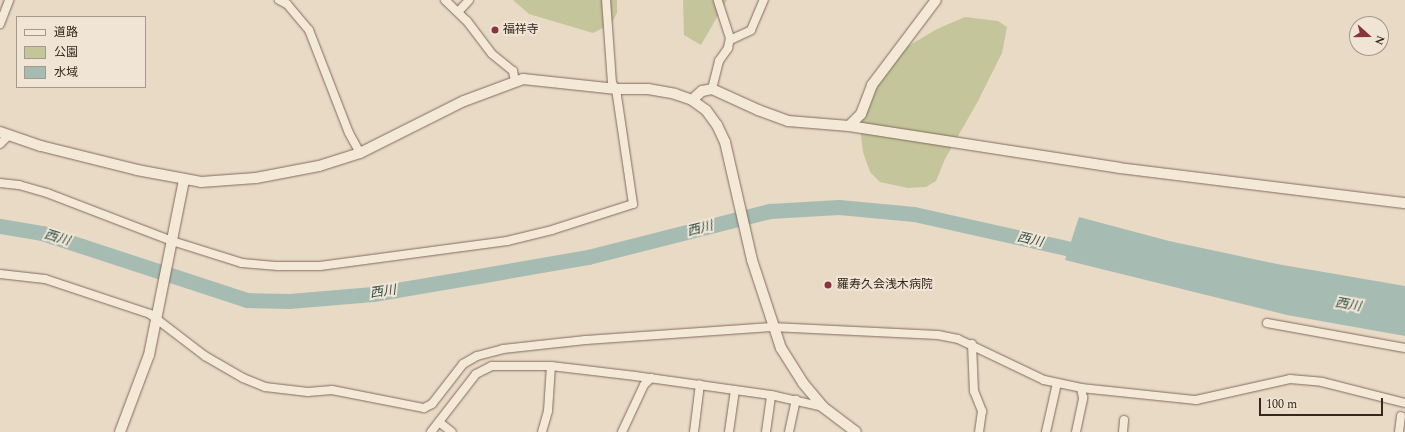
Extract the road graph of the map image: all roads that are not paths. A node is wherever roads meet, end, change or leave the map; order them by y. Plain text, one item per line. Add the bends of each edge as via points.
1 (9, 0) edge
2 (279, 0) edge
3 (445, 0) edge
4 (469, 0) edge
5 (606, 0) edge
6 (718, 0) edge
7 (764, 0) edge
8 (936, 0) edge
9 (458, 12) junction
10 (1, 21) edge
11 (730, 40) junction
12 (514, 81) junction
13 (616, 89) junction
14 (712, 89) junction
15 (692, 100) junction
16 (849, 126) junction
17 (4, 134) edge
18 (0, 144) edge
19 (360, 153) junction
20 (184, 180) junction
21 (0, 183) edge
22 (1405, 203) edge
23 (170, 244) junction
24 (0, 274) edge
25 (158, 315) junction
26 (1267, 323) dead end
27 (772, 327) junction
28 (972, 344) junction
29 (1405, 348) edge
30 (551, 366) junction
31 (651, 378) junction
32 (1057, 383) junction
33 (700, 384) junction
34 (1081, 388) junction
35 (735, 390) junction
36 (771, 394) junction
37 (796, 400) junction
38 (1405, 403) edge
39 (824, 407) junction
40 (1401, 416) dead end
41 (1124, 420) dead end
42 (439, 422) junction
43 (120, 432) edge
44 (431, 432) edge
45 (452, 432) edge
46 (542, 432) edge
47 (622, 432) edge
48 (694, 432) edge
49 (729, 432) edge
50 (766, 432) edge
51 (789, 432) edge
52 (856, 432) edge
53 (979, 432) edge
54 (1046, 432) edge
55 (1076, 432) edge
56 (1123, 432) edge
57 (1399, 432) edge

1 - 10 street
2 - 19 street via 287,4 309,30 349,133
3 - 9 street
4 - 9 street
5 - 13 street via 612,83
6 - 11 street
7 - 11 street via 751,30
8 - 16 street via 872,85 862,114
9 - 12 street via 492,54 513,71
11 - 14 street via 719,61
12 - 13 street via 523,79
12 - 19 street via 464,101
13 - 15 street via 661,91
13 - 23 street via 633,204 552,230 507,241 320,266 242,263
14 - 15 street via 702,91
14 - 16 street via 788,121
15 - 27 street via 706,110 725,142 752,260
16 - 22 street via 1119,168
17 - 18 street
17 - 20 street
19 - 20 street via 319,166 256,178 201,182
20 - 23 street
21 - 23 street via 47,193
23 - 25 street
24 - 25 street via 45,279
25 - 27 street via 205,356 243,378 265,386 308,392 332,390 424,408 432,404 463,364 477,356 503,349
25 - 43 street via 147,362
26 - 29 street
27 - 28 street via 938,335
27 - 39 street via 781,348 803,383
28 - 32 street via 1031,374
28 - 53 street via 974,391 982,411
30 - 31 street
30 - 42 street via 492,366 476,374
30 - 46 street via 548,411
31 - 33 street
31 - 47 street via 644,385
32 - 34 street
32 - 54 street
33 - 35 street
33 - 48 street
34 - 38 street via 1196,400 1290,379 1322,382
34 - 55 street via 1083,398
35 - 36 street
35 - 49 street
36 - 37 street
36 - 50 street
37 - 39 street
37 - 51 street
39 - 52 street
40 - 57 street
41 - 56 street
42 - 44 street
42 - 45 street

